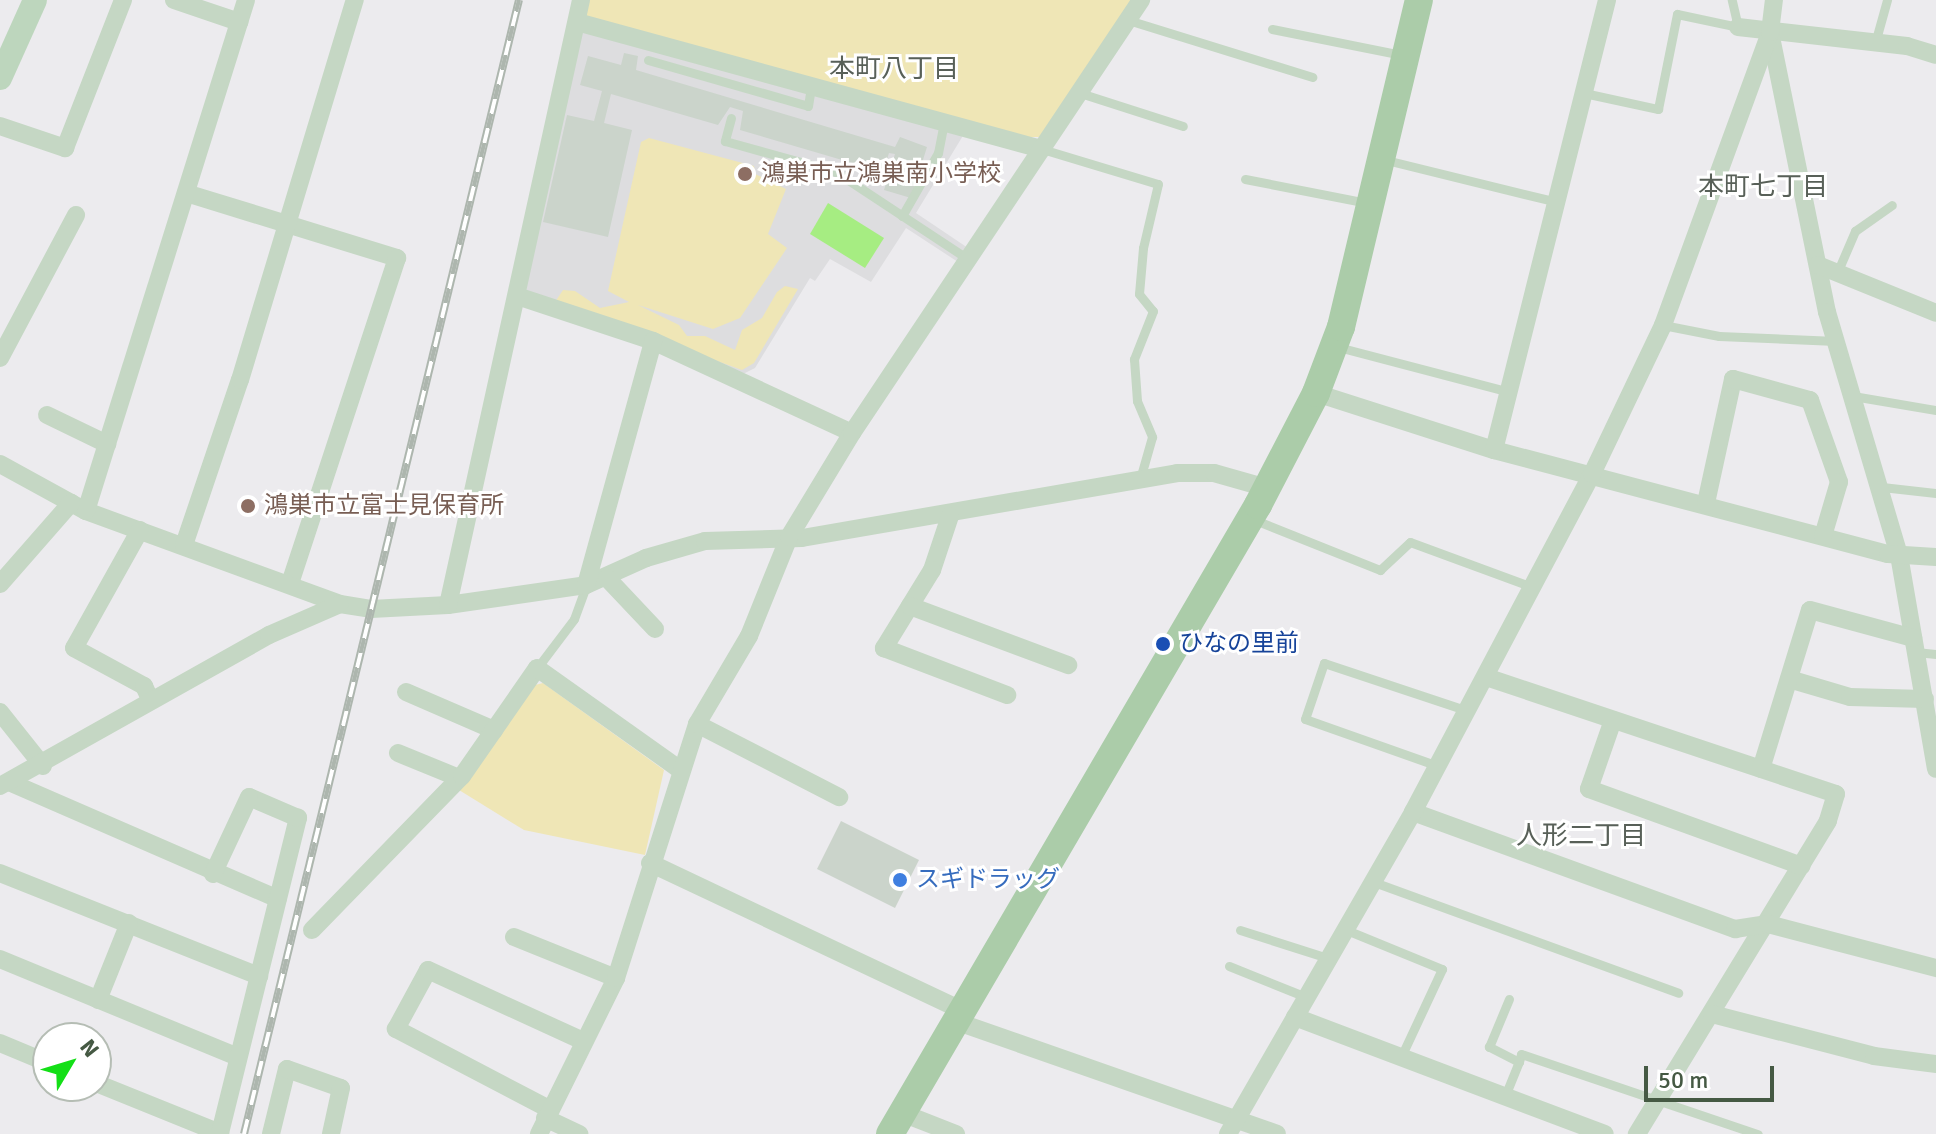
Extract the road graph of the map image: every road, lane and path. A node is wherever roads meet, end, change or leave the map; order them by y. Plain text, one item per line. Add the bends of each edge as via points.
1 (35, 0) edge
2 (123, 0) edge
3 (174, 0) edge
4 (246, 0) edge
5 (355, 0) edge
6 (581, 0) edge
7 (1419, 0) edge
8 (1607, 0) edge
9 (1732, 0) edge
10 (1774, 0) edge
11 (1887, 0) edge
12 (1138, 7) edge
13 (239, 22) junction
14 (577, 22) junction
15 (1738, 27) junction
16 (1272, 29) dead end
17 (1770, 32) junction
18 (1875, 43) junction
19 (1936, 55) edge
20 (1406, 56) junction
21 (648, 60) dead end
22 (1312, 77) dead end
23 (0, 78) edge
24 (811, 87) junction
25 (1080, 93) junction
26 (1584, 93) junction
27 (731, 118) dead end
28 (944, 123) junction
29 (0, 126) edge
30 (1183, 126) dead end
31 (1042, 149) junction
32 (1381, 159) junction
33 (1245, 179) dead end
34 (186, 193) junction
35 (1557, 202) junction
36 (1370, 204) junction
37 (1892, 205) dead end
38 (76, 215) dead end
39 (902, 216) junction
40 (288, 225) junction
41 (968, 259) junction
42 (1818, 265) junction
43 (1837, 273) junction
44 (517, 296) junction
45 (1936, 313) edge
46 (1663, 325) junction
47 (653, 341) junction
48 (1836, 341) junction
49 (1334, 346) junction
50 (0, 358) edge
51 (1509, 392) junction
52 (1316, 393) junction
53 (1853, 396) junction
54 (1936, 410) edge
55 (47, 415) dead end
56 (852, 433) junction
57 (107, 444) junction
58 (1494, 450) junction
59 (0, 464) edge
60 (1592, 474) junction
61 (1140, 479) junction
62 (1882, 487) junction
63 (1267, 488) junction
64 (1936, 493) edge
65 (1706, 503) junction
66 (78, 507) junction
67 (950, 516) junction
68 (1250, 518) junction
69 (140, 530) junction
70 (1823, 536) junction
71 (789, 537) junction
72 (184, 545) junction
73 (1899, 555) junction
74 (1936, 557) edge
75 (607, 578) junction
76 (290, 583) junction
77 (0, 584) edge
78 (586, 585) junction
79 (1535, 588) junction
80 (340, 604) junction
81 (448, 605) junction
82 (910, 606) junction
83 (655, 629) dead end
84 (1914, 645) junction
85 (1936, 654) edge
86 (1068, 665) dead end
87 (537, 668) junction
88 (1486, 677) junction
89 (1789, 679) junction
90 (406, 692) dead end
91 (1007, 695) dead end
92 (150, 699) junction
93 (1925, 699) junction
94 (1468, 711) junction
95 (0, 712) edge
96 (1613, 720) junction
97 (697, 724) junction
98 (494, 730) junction
99 (398, 753) dead end
100 (43, 766) junction
101 (1438, 766) junction
102 (679, 769) junction
103 (1761, 769) junction
104 (1936, 769) edge
105 (459, 778) junction
106 (4, 784) edge
107 (839, 797) dead end
108 (1413, 812) junction
109 (650, 863) junction
110 (1802, 866) junction
111 (0, 873) edge
112 (213, 874) junction
113 (1371, 881) junction
114 (278, 899) junction
115 (129, 923) junction
116 (1768, 924) junction
117 (1344, 929) junction
118 (312, 930) dead end
119 (1240, 930) dead end
120 (514, 937) dead end
121 (1328, 958) junction
122 (0, 959) edge
123 (1229, 966) dead end
124 (1936, 968) edge
125 (259, 976) junction
126 (616, 978) junction
127 (1678, 993) dead end
128 (1306, 997) junction
129 (1509, 999) dead end
130 (98, 1000) junction
131 (1712, 1014) junction
132 (958, 1015) junction
133 (1295, 1017) junction
134 (583, 1041) junction
135 (0, 1043) edge
136 (32, 1056) edge
137 (238, 1057) junction
138 (1401, 1057) junction
139 (1519, 1062) junction
140 (1936, 1064) edge
141 (112, 1089) edge
142 (1505, 1096) junction
143 (1657, 1102) junction
144 (544, 1120) edge
145 (896, 1124) edge
146 (1233, 1127) edge
147 (271, 1134) edge
148 (331, 1134) edge
149 (580, 1134) edge
150 (956, 1134) edge
151 (1277, 1134) edge
152 (1605, 1134) edge
153 (1637, 1134) edge
154 (1758, 1134) edge

1 - 23 street
2 - 29 street via 65,148
3 - 13 street
4 - 13 street
5 - 40 street
6 - 14 street
7 - 20 main road
8 - 26 street
9 - 15 lane
10 - 17 street
11 - 18 lane
12 - 22 lane via 1141,29
12 - 25 street
13 - 34 street
14 - 24 street
14 - 44 street
15 - 17 street
15 - 26 lane via 1677,14 1658,109
16 - 20 lane
17 - 18 street
17 - 42 street
17 - 46 street
18 - 19 street
20 - 32 main road
21 - 24 lane via 808,106
24 - 28 street
25 - 30 lane
25 - 31 street
26 - 35 street
27 - 39 lane via 725,141 836,172
28 - 31 street
28 - 39 lane via 938,153
31 - 41 street
31 - 61 lane via 1158,184 1139,294 1153,311 1134,359 1137,401 1152,437
32 - 35 lane
32 - 36 main road
33 - 36 lane
34 - 40 street
34 - 57 street
35 - 51 street
36 - 49 main road
37 - 43 lane via 1855,231
38 - 50 street
39 - 41 lane
40 - 72 street
40 - 76 street via 397,258
41 - 56 street
42 - 43 street
42 - 48 street
43 - 45 street
44 - 47 street
44 - 81 street
46 - 48 lane via 1719,336
46 - 60 street
47 - 56 street
47 - 78 street
48 - 53 street
49 - 51 lane
49 - 52 main road
51 - 58 street
52 - 58 street
52 - 63 main road
53 - 54 lane
53 - 62 street
55 - 57 street
56 - 71 street
57 - 66 street
58 - 60 street
59 - 66 street
60 - 65 street
60 - 79 street
61 - 63 street via 1214,473
61 - 67 street
62 - 64 lane
62 - 73 street
63 - 68 main road
65 - 70 street
65 - 70 street via 1733,379 1810,400 1839,482
66 - 69 street
66 - 77 street
67 - 71 street
67 - 82 street via 932,570
68 - 79 lane via 1380,570 1410,542
68 - 132 main road
69 - 72 street
69 - 92 street via 74,648 144,686
70 - 73 street
71 - 75 street via 705,541 646,558
71 - 97 street via 749,636
72 - 76 street
73 - 74 street
73 - 84 street
75 - 78 street
75 - 83 street
76 - 80 street
78 - 81 street
78 - 87 lane via 574,619
79 - 88 street
80 - 81 street via 371,609
80 - 92 street
82 - 86 street
82 - 91 street via 884,648
84 - 85 lane
84 - 89 street via 1810,610
84 - 93 street
87 - 98 street
87 - 102 street
88 - 94 street
88 - 96 street
89 - 93 street via 1850,697
89 - 103 street
90 - 98 street
92 - 100 street
93 - 104 street
94 - 101 street
94 - 101 lane via 1324,663 1305,719
95 - 100 street
96 - 103 street
96 - 110 street via 1589,789
97 - 102 street
97 - 107 street
98 - 105 street
99 - 105 street
100 - 106 street
101 - 108 street
102 - 109 street
103 - 110 street via 1836,794 1828,821
105 - 118 street
106 - 112 street
108 - 113 street
108 - 116 street via 1735,929
109 - 126 street
109 - 132 street
110 - 116 street
111 - 115 street
112 - 114 street
112 - 114 street via 249,797 298,818
113 - 117 street
113 - 127 lane
114 - 125 street
115 - 125 street
115 - 130 street
116 - 124 street
116 - 131 street
117 - 121 street
117 - 138 lane via 1442,969
119 - 121 lane
120 - 126 street
121 - 128 street
122 - 130 street
123 - 128 lane
125 - 137 street
126 - 134 street
128 - 133 street
129 - 139 lane via 1489,1047
130 - 137 street
131 - 140 street via 1874,1056
131 - 143 street
132 - 145 main road
132 - 146 street
133 - 138 street
133 - 146 street
134 - 144 street
134 - 144 street via 428,970 396,1029
135 - 136 street
137 - 141 street via 220,1133
138 - 142 street
139 - 142 lane
139 - 143 lane via 1521,1054
142 - 152 street
143 - 153 street
143 - 154 lane
144 - 149 street
145 - 150 street
146 - 151 street
147 - 148 street via 287,1069 341,1088

